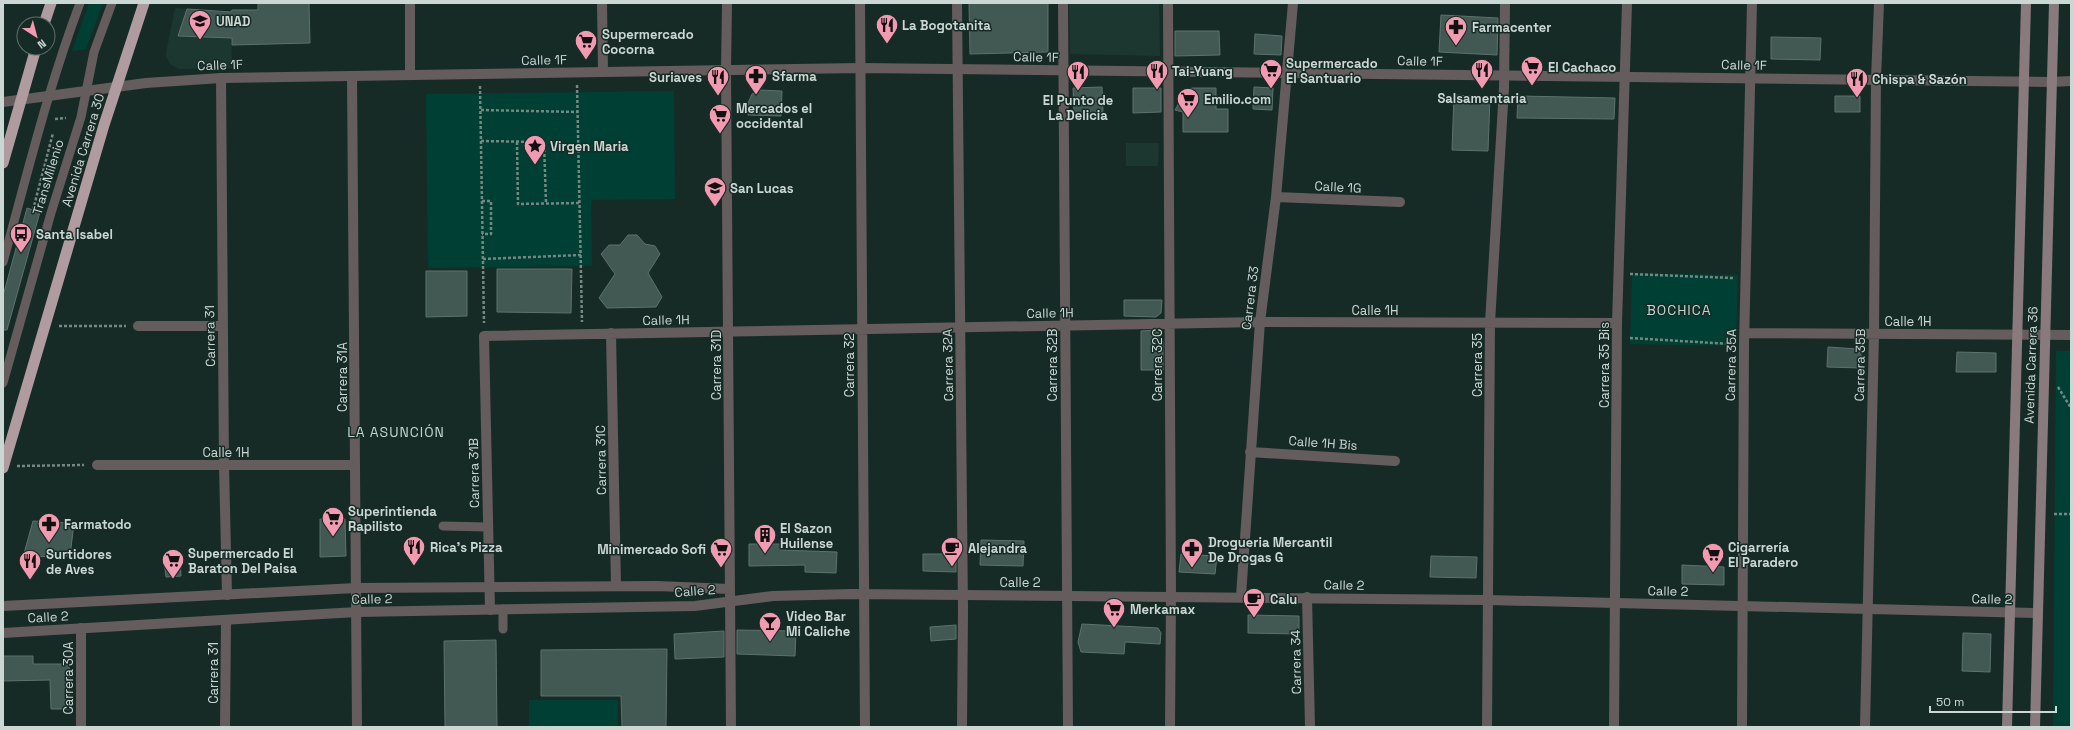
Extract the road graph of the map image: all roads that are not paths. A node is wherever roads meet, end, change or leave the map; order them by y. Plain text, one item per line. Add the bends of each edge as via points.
1 (51, 3) edge
2 (80, 3) edge
3 (112, 3) edge
4 (144, 3) edge
5 (410, 3) edge
6 (602, 3) edge
7 (727, 3) edge
8 (860, 3) edge
9 (957, 3) edge
10 (1062, 3) edge
11 (1168, 3) edge
12 (1293, 3) edge
13 (1506, 3) edge
14 (1627, 3) edge
15 (1752, 3) edge
16 (1879, 3) edge
17 (2026, 3) edge
18 (2054, 3) edge
19 (47, 16) edge
20 (34, 56) edge
21 (860, 68) junction
22 (958, 69) junction
23 (726, 70) junction
24 (1063, 70) junction
25 (1168, 71) junction
26 (603, 72) junction
27 (1288, 73) junction
28 (410, 75) junction
29 (1504, 75) junction
30 (352, 76) junction
31 (1624, 76) junction
32 (221, 78) junction
33 (1750, 78) junction
34 (1876, 80) junction
35 (2024, 81) junction
36 (2052, 82) junction
37 (2071, 82) edge
38 (117, 86) junction
39 (86, 90) junction
40 (48, 96) junction
41 (20, 100) junction
42 (3, 102) edge
43 (3, 163) edge
44 (1276, 197) junction
45 (1400, 202) dead end
46 (3, 262) edge
47 (1260, 322) junction
48 (1490, 323) junction
49 (1617, 323) junction
50 (1170, 324) junction
51 (138, 326) road end
52 (223, 326) junction
53 (1065, 326) junction
54 (960, 327) junction
55 (862, 329) junction
56 (728, 331) junction
57 (1745, 333) junction
58 (611, 334) junction
59 (1874, 334) junction
60 (2017, 335) junction
61 (2045, 335) junction
62 (484, 336) joint
63 (2071, 336) edge
64 (3, 383) edge
65 (1250, 452) junction
66 (1395, 461) dead end
67 (97, 465) road end
68 (224, 465) junction
69 (355, 465) junction
70 (3, 467) edge
71 (443, 526) dead end
72 (488, 528) junction
73 (616, 586) junction
74 (490, 587) junction
75 (356, 588) junction
76 (730, 589) junction
77 (864, 594) junction
78 (963, 594) junction
79 (227, 595) junction
80 (1067, 595) junction
81 (1171, 596) junction
82 (1241, 596) junction
83 (1307, 597) junction
84 (1488, 600) junction
85 (730, 601) junction
86 (1613, 603) junction
87 (3, 606) edge
88 (1741, 606) junction
89 (503, 609) junction
90 (1867, 609) junction
91 (490, 610) junction
92 (356, 612) junction
93 (2010, 613) junction
94 (2038, 613) junction
95 (226, 620) junction
96 (81, 628) junction
97 (503, 629) dead end
98 (3, 633) edge
99 (81, 727) edge
100 (226, 727) edge
101 (357, 727) edge
102 (731, 727) edge
103 (865, 727) edge
104 (962, 727) edge
105 (1068, 727) edge
106 (1170, 727) edge
107 (1310, 727) edge
108 (1487, 727) edge
109 (1614, 727) edge
110 (1742, 727) edge
111 (1865, 727) edge
112 (2007, 727) edge
113 (2035, 727) edge

1 - 19 highway
2 - 40 lane, TransMilenio
3 - 39 lane, TransMilenio via 94,52
4 - 38 highway, Avenida Carrera 30
5 - 28 street
6 - 26 street
7 - 23 street, Carrera 31D
8 - 21 street, Carrera 32
9 - 22 street, Carrera 32A
10 - 24 street, Carrera 32B
11 - 25 street, Carrera 32C
12 - 27 street, Carrera 33
13 - 29 street, Carrera 35
14 - 31 street, Carrera 35 Bis
15 - 33 street, Carrera 35A
16 - 34 street, Carrera 35B
17 - 35 main road, Avenida Carrera 36
18 - 36 main road, Avenida Carrera 36
20 - 41 highway
21 - 22 street, Calle 1F
21 - 23 street, Calle 1F
21 - 55 street, Carrera 32
22 - 24 street, Calle 1F
22 - 54 street, Carrera 32A
23 - 26 street, Calle 1F
23 - 56 street, Carrera 31D
24 - 25 street, Calle 1F
24 - 53 street, Carrera 32B
25 - 27 street, Calle 1F
25 - 50 street, Carrera 32C
26 - 28 street, Calle 1F
27 - 29 street, Calle 1F
27 - 44 street, Carrera 33
28 - 30 street, Calle 1F
29 - 31 street, Calle 1F
29 - 48 street, Carrera 35
30 - 32 street, Calle 1F
30 - 69 street, Carrera 31A
31 - 33 street, Calle 1F
31 - 49 street, Carrera 35 Bis
32 - 38 street, Calle 1F
32 - 52 street, Carrera 31
33 - 34 street, Calle 1F
33 - 57 street, Carrera 35A
34 - 35 street, Calle 1F
34 - 59 street, Carrera 35B
35 - 36 street, Calle 1F
35 - 60 main road, Avenida Carrera 36
36 - 37 street, Calle 1F
36 - 61 main road, Avenida Carrera 36
38 - 39 street, Calle 1F
38 - 70 highway, Avenida Carrera 30
39 - 40 street, Calle 1F
39 - 64 lane, TransMilenio via 81,118
40 - 41 street, Calle 1F
40 - 46 lane, TransMilenio
41 - 42 street, Calle 1F
41 - 43 highway
44 - 45 street, Calle 1G
44 - 47 street, Carrera 33
47 - 48 street, Calle 1H
47 - 50 street, Calle 1H
47 - 65 street, Carrera 33
48 - 49 street, Calle 1H
48 - 84 street, Carrera 35
49 - 86 street, Carrera 35 Bis
50 - 53 street, Calle 1H
50 - 81 street, Carrera 32C
51 - 52 street
52 - 68 street, Carrera 31
53 - 54 street, Calle 1H
53 - 80 street, Carrera 32B
54 - 55 street, Calle 1H
54 - 78 street, Carrera 32A
55 - 56 street, Calle 1H
55 - 77 street, Carrera 32
56 - 58 street, Calle 1H
56 - 76 street, Carrera 31D
57 - 59 street, Calle 1H
57 - 88 street, Carrera 35A
58 - 62 street, Calle 1H
58 - 73 street, Carrera 31C
59 - 60 street, Calle 1H
59 - 90 street, Carrera 35B
60 - 61 street, Calle 1H
60 - 93 main road, Avenida Carrera 36
61 - 63 street, Calle 1H
61 - 94 main road, Avenida Carrera 36
62 - 72 street, Carrera 31B
65 - 66 street, Calle 1H Bis
65 - 82 street, Carrera 33
67 - 68 street, Calle 1H
68 - 69 street, Calle 1H
68 - 79 street, Carrera 31
69 - 75 street, Carrera 31A
71 - 72 lane
72 - 74 street, Carrera 31B
73 - 74 street, Calle 2
73 - 76 street, Calle 2
74 - 75 street, Calle 2
74 - 91 street, Carrera 31B
75 - 79 street, Calle 2
75 - 92 street, Carrera 31A
76 - 85 street, Carrera 31D
77 - 78 street, Calle 2
77 - 85 street, Calle 2 via 773,596
77 - 103 street, Carrera 32
78 - 80 street, Calle 2
78 - 104 street, Carrera 32A
79 - 87 street, Calle 2
80 - 81 street, Calle 2
80 - 105 street, Carrera 32B
81 - 82 street, Calle 2
81 - 106 street, Carrera 32C
82 - 83 street, Calle 2
83 - 84 street, Calle 2
83 - 107 street, Carrera 34
84 - 86 street, Calle 2
84 - 108 street, Carrera 35
85 - 89 street, Calle 2 via 695,606
85 - 102 street, Carrera 31D
86 - 88 street, Calle 2
86 - 109 street, Carrera 35 Bis
88 - 90 street, Calle 2
88 - 110 street, Carrera 35A
89 - 91 street, Calle 2
89 - 97 lane
90 - 93 street, Calle 2
90 - 111 street, Carrera 35B
91 - 92 street, Calle 2
92 - 95 street, Calle 2
92 - 101 street, Carrera 31A
93 - 94 street, Calle 2
93 - 112 main road, Avenida Carrera 36
94 - 113 main road, Avenida Carrera 36
95 - 96 street, Calle 2
95 - 100 street, Carrera 31
96 - 98 street, Calle 2
96 - 99 street, Carrera 30A

